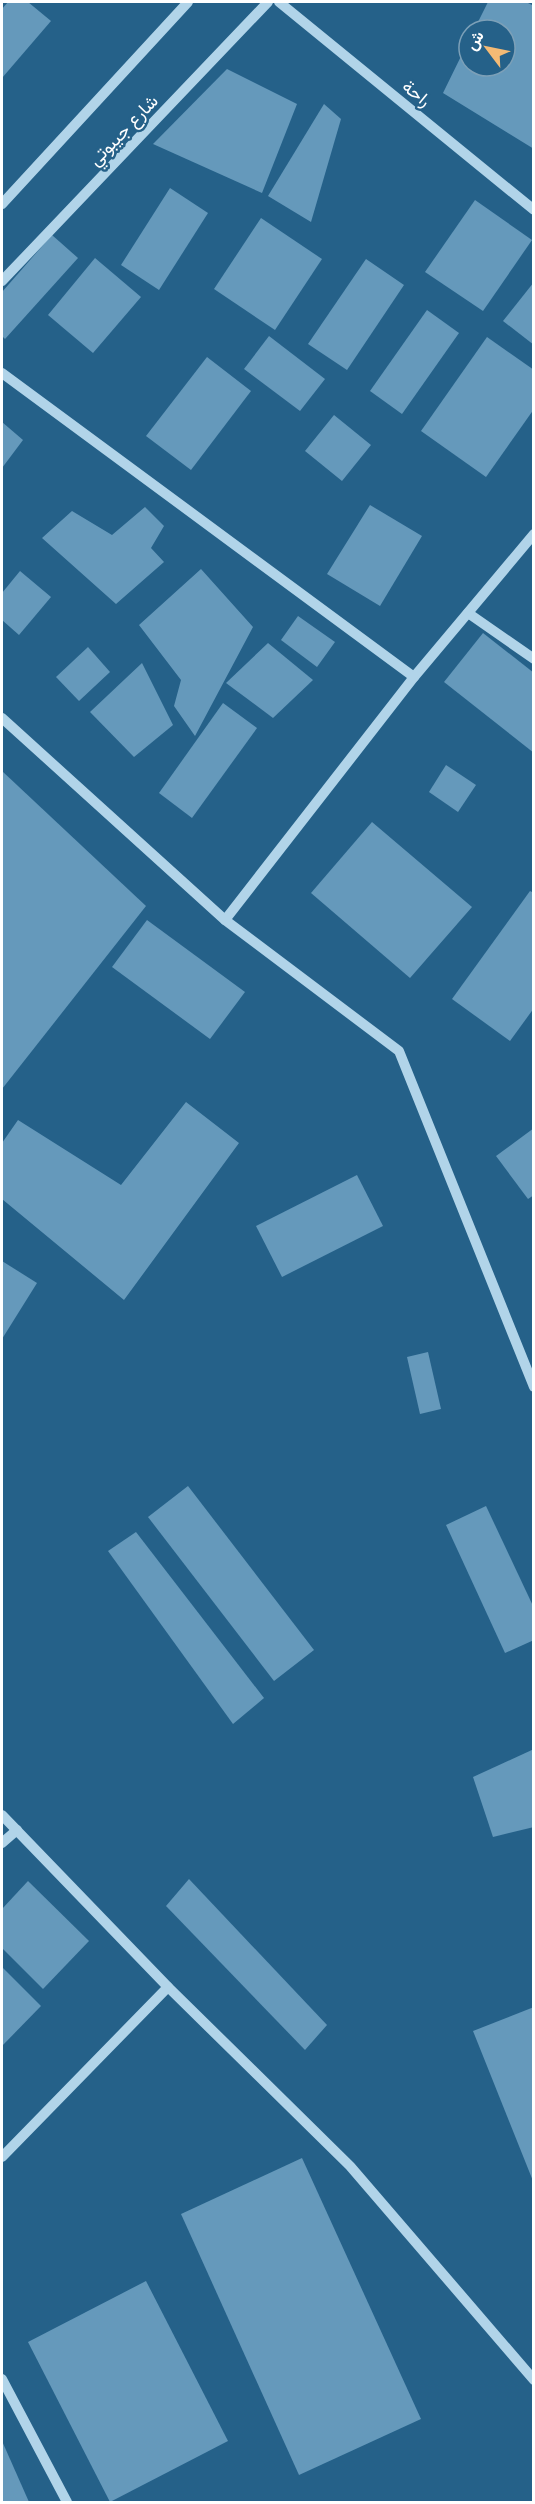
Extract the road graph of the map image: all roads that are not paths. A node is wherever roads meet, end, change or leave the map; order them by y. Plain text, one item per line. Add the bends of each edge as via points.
1 (188, 2) edge
2 (268, 2) edge
3 (279, 2) edge
4 (2, 204) edge
5 (534, 210) edge
6 (2, 281) edge
7 (2, 373) edge
8 (534, 534) edge
9 (468, 613) junction
10 (534, 659) edge
11 (414, 677) junction
12 (2, 718) edge
13 (225, 920) junction
14 (534, 1387) edge
15 (2, 1815) edge
16 (16, 1830) junction
17 (2, 1843) edge
18 (168, 1987) junction
19 (2, 2157) edge
20 (2, 2379) edge
21 (534, 2380) edge
22 (67, 2502) edge

1 - 4 street
2 - 6 street, شارع جيبوتي
3 - 5 street, راحة
7 - 11 street
8 - 9 street
9 - 10 street
9 - 11 street
11 - 13 street
12 - 13 street
13 - 14 street via 399,1051
15 - 16 street
16 - 17 street
16 - 18 street
18 - 19 street
18 - 21 street via 350,2166
20 - 22 street

